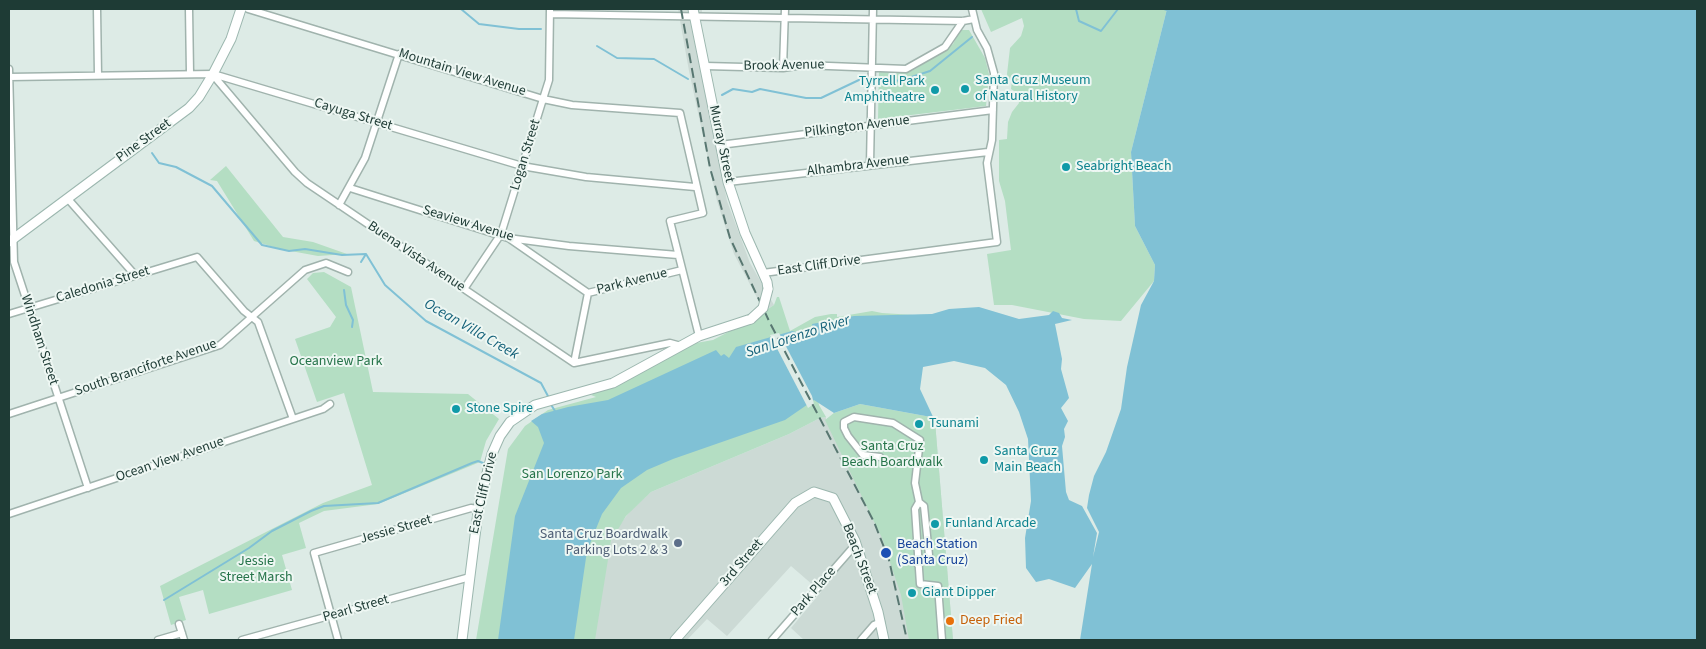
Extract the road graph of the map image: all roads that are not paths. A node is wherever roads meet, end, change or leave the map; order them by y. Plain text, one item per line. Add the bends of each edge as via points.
1 (96, 9) edge
2 (189, 9) edge
3 (241, 9) edge
4 (248, 9) edge
5 (785, 9) edge
6 (873, 9) edge
7 (972, 9) edge
8 (550, 11) edge
9 (694, 11) edge
10 (785, 18) junction
11 (974, 19) junction
12 (873, 20) junction
13 (963, 21) junction
14 (399, 54) junction
15 (705, 66) junction
16 (783, 68) junction
17 (873, 68) junction
18 (9, 69) edge
19 (190, 74) junction
20 (213, 74) junction
21 (98, 75) junction
22 (9, 77) edge
23 (543, 99) junction
24 (993, 110) junction
25 (378, 122) junction
26 (872, 125) junction
27 (720, 145) junction
28 (988, 152) junction
29 (870, 164) junction
30 (522, 166) junction
31 (728, 182) junction
32 (10, 184) edge
33 (695, 187) junction
34 (350, 188) junction
35 (68, 199) junction
36 (339, 206) junction
37 (501, 234) junction
38 (508, 238) junction
39 (11, 241) edge
40 (678, 255) junction
41 (682, 270) junction
42 (348, 272) dead end
43 (763, 273) junction
44 (136, 276) junction
45 (464, 289) junction
46 (588, 293) junction
47 (28, 308) junction
48 (9, 314) edge
49 (251, 317) junction
50 (699, 336) junction
51 (659, 345) junction
52 (681, 346) junction
53 (672, 351) junction
54 (574, 362) junction
55 (58, 398) junction
56 (330, 404) dead end
57 (9, 414) edge
58 (293, 419) junction
59 (880, 458) dead end
60 (88, 488) junction
61 (814, 492) joint
62 (920, 502) junction
63 (478, 509) junction
64 (9, 514) edge
65 (856, 544) junction
66 (918, 565) junction
67 (470, 577) junction
68 (331, 616) junction
69 (881, 622) junction
70 (179, 624) dead end
71 (183, 637) edge
72 (158, 640) edge
73 (242, 640) edge
74 (338, 640) edge
75 (462, 640) edge
76 (675, 640) edge
77 (772, 640) edge
78 (861, 640) edge
79 (884, 640) edge
80 (942, 640) edge

1 - 21 street
2 - 19 street
3 - 20 main road, Pine Street via 231,39
4 - 14 street, Mountain View Avenue
5 - 10 street
6 - 12 street
7 - 11 street, East Cliff Drive
8 - 9 street via 682,16
8 - 23 street, Logan Street via 549,80
9 - 10 street
9 - 15 main road, Murray Street
10 - 12 street
10 - 16 street
11 - 13 street
11 - 24 street, East Cliff Drive via 991,58
12 - 13 street
12 - 17 street
13 - 17 street, Brook Avenue via 945,47 911,68
14 - 23 street, Mountain View Avenue
14 - 25 street
15 - 16 street, Brook Avenue
15 - 27 main road, Murray Street
16 - 17 street, Brook Avenue via 803,65
17 - 26 street
18 - 22 street, Windham Street
19 - 20 street, Cayuga Street
19 - 21 street, Cayuga Street
20 - 25 street, Cayuga Street
20 - 35 main road, Pine Street via 189,108
20 - 36 street, Buena Vista Avenue via 295,172
21 - 22 street, Cayuga Street
22 - 32 street, Windham Street
23 - 30 street, Logan Street
23 - 33 street, Mountain View Avenue via 572,105 680,113
24 - 26 street, Pilkington Avenue
24 - 28 street, East Cliff Drive via 992,140
25 - 30 street, Cayuga Street
25 - 34 street
26 - 27 street, Pilkington Avenue
26 - 29 street
27 - 31 main road, Murray Street
28 - 29 street, Alhambra Avenue
28 - 43 street, East Cliff Drive via 997,242
29 - 31 street, Alhambra Avenue
30 - 33 street, Cayuga Street via 586,177
30 - 37 street, Logan Street
31 - 43 main road, Murray Street
32 - 39 street, Windham Street
33 - 40 street via 703,212 670,221
34 - 36 street
34 - 37 street, Seaview Avenue
35 - 39 main road, Pine Street
35 - 44 street
36 - 45 street, Buena Vista Avenue
37 - 38 street, Seaview Avenue
37 - 45 street, Logan Street
38 - 40 street, Seaview Avenue
38 - 46 street, Park Avenue
39 - 47 street, Windham Street
40 - 41 street
41 - 46 street, Park Avenue
41 - 50 street
42 - 49 street, South Branciforte Avenue via 326,264 305,270
43 - 50 main road, East Cliff Drive, bridge via 768,289 763,308 751,319
44 - 47 street, Caledonia Street
44 - 49 street, Caledonia Street via 198,257
45 - 54 street, Buena Vista Avenue
46 - 54 street
47 - 48 street, Caledonia Street
47 - 55 street, Windham Street
49 - 55 street, South Branciforte Avenue via 220,345
49 - 58 street via 258,322
50 - 52 main road, East Cliff Drive
51 - 52 street
51 - 53 street via 669,346
51 - 54 street
52 - 53 main road, East Cliff Drive
53 - 63 main road, East Cliff Drive via 613,383 535,405 516,417 505,428 496,445
55 - 57 street, South Branciforte Avenue
55 - 60 street, Windham Street
56 - 58 street, Ocean View Avenue
58 - 60 street, Ocean View Avenue
59 - 62 street via 863,455 848,436 844,422 854,417 893,423 920,440 915,483
60 - 64 street, Ocean View Avenue
61 - 65 main road, Beach Street via 833,498
61 - 76 main road, 3rd Street via 795,503
62 - 66 street via 915,509
62 - 66 street via 924,506 929,555
63 - 67 main road, East Cliff Drive
63 - 68 street, Jessie Street via 471,508 314,554
65 - 69 main road, Beach Street
65 - 77 street, Park Place
66 - 80 street via 920,584 938,586
67 - 68 street, Pearl Street
67 - 75 main road, East Cliff Drive
68 - 73 street, Pearl Street
68 - 74 street
69 - 78 street
69 - 79 main road, Beach Street
70 - 71 street
71 - 72 street

